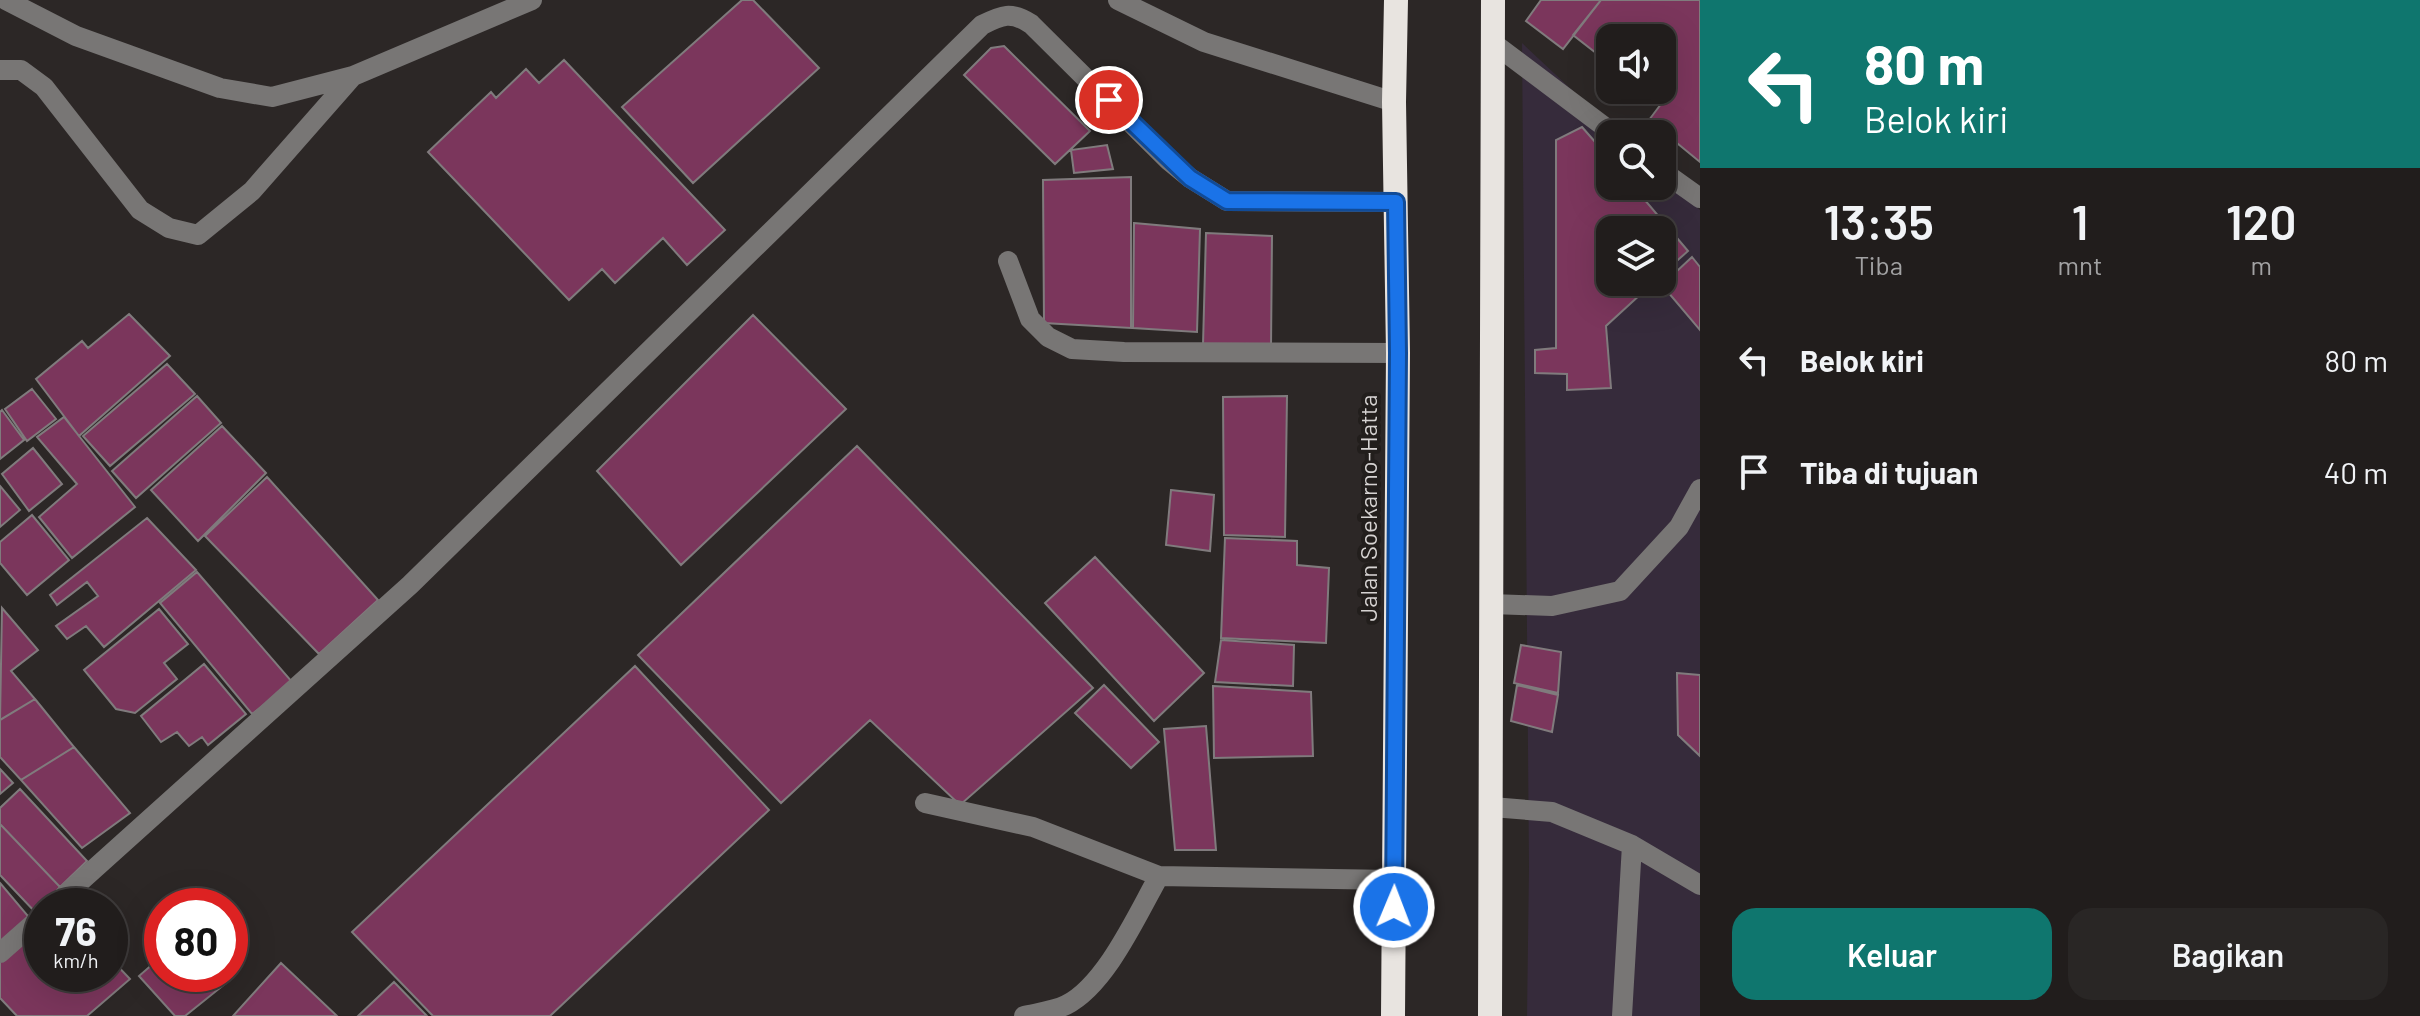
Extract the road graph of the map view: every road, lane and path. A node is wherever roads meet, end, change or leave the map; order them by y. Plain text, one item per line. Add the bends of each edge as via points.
1 (6, 0) edge
2 (532, 0) edge
3 (1118, 0) edge
4 (1396, 0) edge
5 (1493, 0) edge
6 (1493, 43) junction
7 (0, 70) edge
8 (353, 76) junction
9 (1394, 102) junction
10 (1596, 120) edge
11 (1676, 181) edge
12 (1700, 198) edge
13 (1396, 202) junction
14 (1008, 261) dead end
15 (1398, 353) junction
16 (1700, 489) edge
17 (1491, 604) junction
18 (925, 803) dead end
19 (1492, 807) junction
20 (1632, 845) junction
21 (1159, 876) junction
22 (1395, 880) junction
23 (1700, 885) edge
24 (73, 888) edge
25 (24, 932) edge
26 (0, 953) edge
27 (1024, 1016) edge
28 (1393, 1016) edge
29 (1490, 1016) edge
30 (1622, 1016) edge

1 - 8 street via 76,36 220,88 272,97
2 - 8 street
3 - 9 street via 1204,42
4 - 9 highway, Jalan Soekarno-Hatta
5 - 6 highway
6 - 10 street
6 - 17 highway
7 - 8 street via 21,70 44,87 140,210 169,228 198,235 252,191
9 - 13 highway, Jalan Soekarno-Hatta
11 - 12 street
13 - 15 highway, Jalan Soekarno-Hatta
13 - 24 street via 1227,201 1168,160 1031,24 1003,14 982,25 410,585
14 - 15 street via 1030,319 1048,337 1072,349
15 - 22 highway, Jalan Soekarno-Hatta
16 - 17 street via 1679,527 1620,591 1552,606
17 - 19 highway
18 - 21 street via 1033,827
19 - 20 street via 1552,812
19 - 29 highway
20 - 23 street
20 - 30 street
21 - 22 street
21 - 27 street via 1097,980 1066,1005
22 - 28 highway, Jalan Soekarno-Hatta
25 - 26 street

